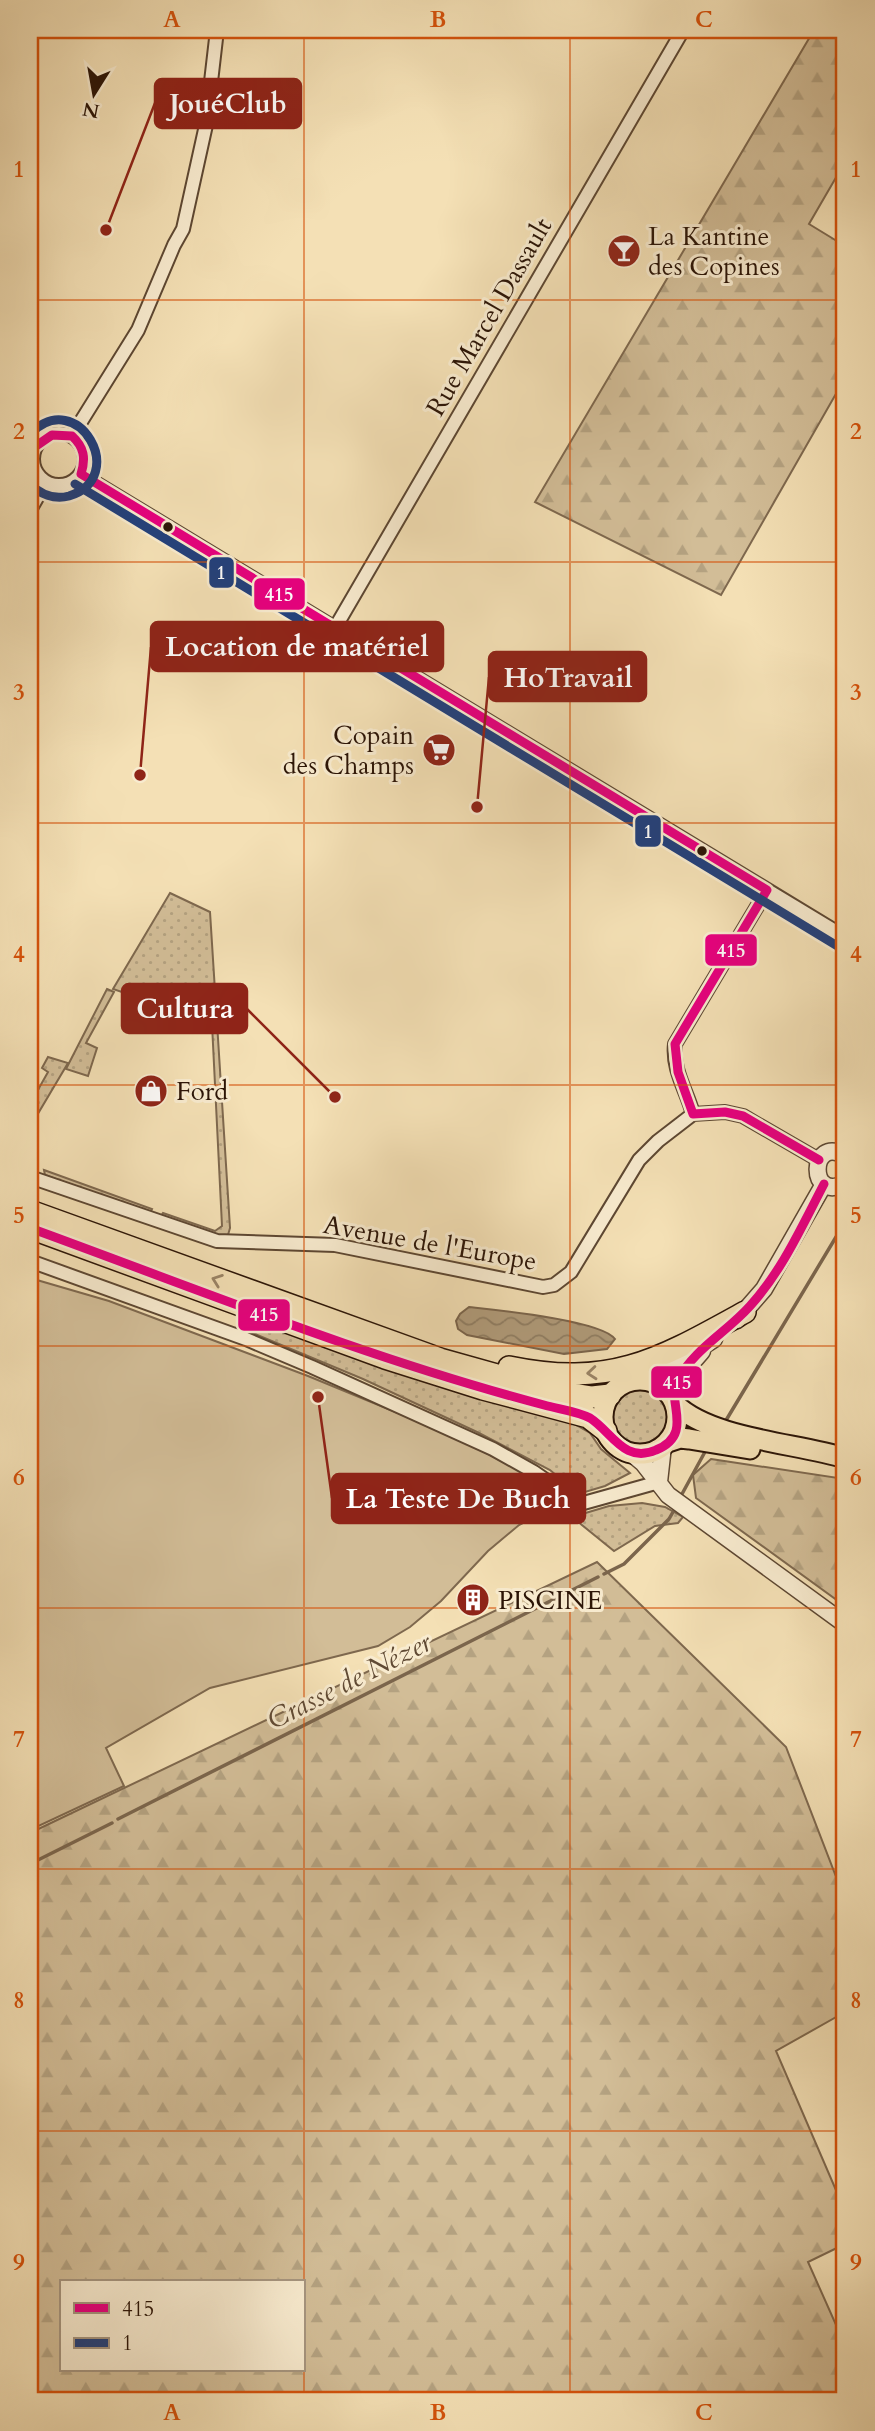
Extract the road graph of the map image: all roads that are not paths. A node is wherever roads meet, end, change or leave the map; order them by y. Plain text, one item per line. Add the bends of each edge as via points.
1 (218, 30) edge
2 (683, 30) edge
3 (72, 436) junction
4 (33, 444) edge
5 (81, 474) junction
6 (46, 482) junction
7 (30, 510) edge
8 (335, 628) junction
9 (767, 890) junction
10 (845, 937) edge
11 (693, 1114) junction
12 (845, 1155) edge
13 (819, 1160) junction
14 (30, 1177) edge
15 (845, 1183) edge
16 (824, 1184) junction
17 (30, 1211) edge
18 (30, 1228) edge
19 (30, 1261) edge
20 (256, 1293) junction
21 (745, 1312) junction
22 (707, 1344) junction
23 (641, 1381) junction
24 (610, 1395) junction
25 (674, 1401) junction
26 (606, 1431) junction
27 (665, 1444) junction
28 (631, 1453) junction
29 (845, 1461) edge
30 (659, 1482) junction
31 (845, 1624) edge

1 - 3 street via 206,125 183,229 138,330
2 - 8 street, Rue Marcel Dassault
3 - 4 street via 52,434
3 - 5 street via 85,455
4 - 6 street via 35,468
5 - 6 street via 62,485
5 - 8 street
6 - 7 street
8 - 9 street
9 - 10 street
9 - 11 street via 675,1044 678,1072
11 - 13 street via 743,1115
11 - 14 street, Avenue de l'Europe via 639,1160 571,1272 543,1287 335,1245 216,1241
12 - 13 street via 834,1152
13 - 16 street via 818,1176
15 - 16 street via 836,1187
16 - 21 street via 785,1256
20 -> 17 highway
18 - 26 highway via 385,1358 588,1417
19 - 30 street via 312,1367 493,1449 580,1504
21 -> 20 highway via 648,1363 600,1373 554,1374 443,1351
20 - 24 highway via 488,1374 573,1394
21 - 22 street
22 - 23 street
22 - 25 street via 679,1378
23 - 24 main road via 630,1382
23 - 25 main road via 661,1387
24 - 26 main road via 604,1406
25 - 27 main road via 677,1424
25 - 29 main road via 709,1426
26 - 28 main road via 618,1447
27 - 28 main road via 648,1454
27 - 29 main road via 680,1438 803,1459
27 - 30 street
28 - 30 street
30 - 31 street via 686,1509

